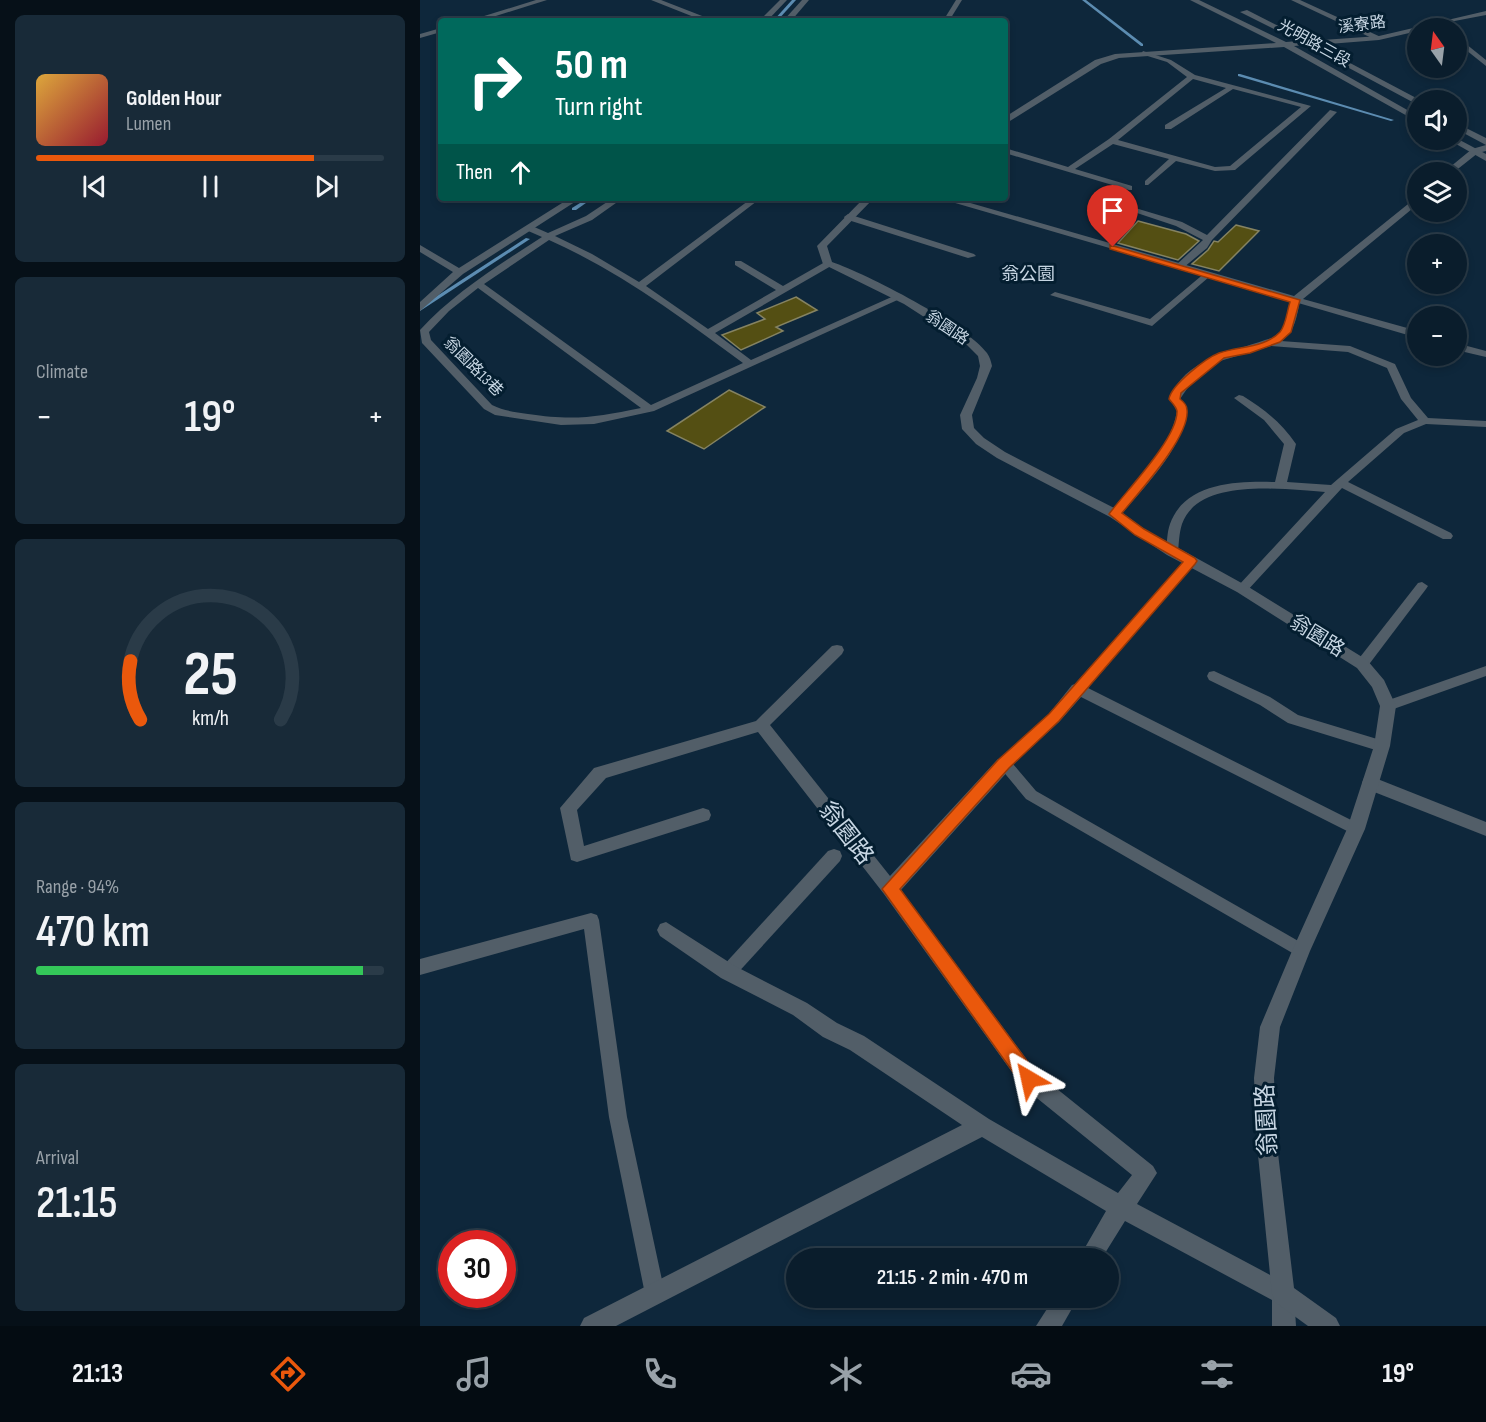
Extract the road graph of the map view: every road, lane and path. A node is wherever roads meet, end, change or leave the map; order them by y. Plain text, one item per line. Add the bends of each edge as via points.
1 (544, 0) edge
2 (654, 0) edge
3 (784, 0) edge
4 (806, 0) edge
5 (959, 0) edge
6 (1193, 0) edge
7 (1294, 0) edge
8 (1234, 7) dead end
9 (1486, 13) edge
10 (482, 18) edge
11 (703, 18) edge
12 (766, 18) edge
13 (790, 18) edge
14 (948, 18) edge
15 (1467, 19) edge
16 (438, 31) edge
17 (1407, 32) edge
18 (420, 36) edge
19 (1379, 38) junction
20 (1309, 44) junction
21 (1288, 46) junction
22 (1467, 48) edge
23 (1143, 53) junction
24 (1486, 64) edge
25 (1192, 77) junction
26 (1230, 88) junction
27 (1407, 97) edge
28 (1315, 108) junction
29 (1407, 114) edge
30 (1008, 119) edge
31 (1168, 126) dead end
32 (1467, 131) edge
33 (1112, 141) junction
34 (1486, 142) edge
35 (1467, 147) edge
36 (1486, 148) edge
37 (1008, 151) edge
38 (1475, 151) junction
39 (1174, 158) junction
40 (1486, 158) edge
41 (1461, 162) edge
42 (1070, 169) junction
43 (1148, 183) dead end
44 (1129, 188) dead end
45 (571, 201) edge
46 (614, 201) edge
47 (753, 201) edge
48 (866, 201) edge
49 (952, 201) edge
50 (1407, 208) edge
51 (1132, 210) dead end
52 (848, 217) junction
53 (529, 228) junction
54 (549, 236) junction
55 (1208, 238) junction
56 (420, 248) edge
57 (971, 256) dead end
58 (738, 263) dead end
59 (828, 264) junction
60 (1179, 266) junction
61 (459, 272) junction
62 (1206, 275) junction
63 (478, 284) junction
64 (641, 285) junction
65 (783, 290) junction
66 (1055, 295) dead end
67 (899, 297) junction
68 (1295, 300) junction
69 (420, 308) edge
70 (1407, 332) edge
71 (708, 333) junction
72 (1266, 342) junction
73 (1467, 349) edge
74 (1486, 354) edge
75 (751, 364) junction
76 (1239, 398) dead end
77 (650, 409) junction
78 (1425, 421) junction
79 (1486, 424) edge
80 (1337, 486) junction
81 (1280, 487) junction
82 (1115, 514) junction
83 (1447, 536) dead end
84 (1172, 552) junction
85 (1191, 561) junction
86 (1422, 586) dead end
87 (1242, 589) junction
88 (837, 650) dead end
89 (1362, 664) junction
90 (1486, 671) edge
91 (1214, 676) dead end
92 (1077, 689) junction
93 (1388, 706) junction
94 (761, 725) junction
95 (1382, 746) junction
96 (1004, 764) junction
97 (1370, 783) junction
98 (703, 815) dead end
99 (1356, 829) junction
100 (1486, 829) edge
101 (834, 855) dead end
102 (890, 889) junction
103 (666, 930) dead end
104 (1301, 951) junction
105 (420, 967) edge
106 (728, 972) junction
107 (982, 1126) junction
108 (1120, 1207) junction
109 (1096, 1248) edge
110 (655, 1294) junction
111 (1283, 1294) junction
112 (1060, 1308) edge
113 (592, 1326) edge
114 (1048, 1326) edge
115 (1284, 1326) edge
116 (1328, 1326) edge

1 - 10 street
2 - 11 street
3 - 12 street
4 - 13 street
5 - 14 lane
6 - 21 street, 光明路三段
7 - 19 street
8 - 20 street, 光明路三段
9 - 15 street, 溪寮路
16 - 18 street
17 - 19 street, 溪寮路
19 - 20 street, 溪寮路
20 - 21 street, 溪寮路
20 - 27 street, 光明路三段
21 - 23 street
21 - 29 street, 光明路三段
22 - 24 street
23 - 25 lane via 1169,61
23 - 30 street via 1098,62
25 - 26 lane
25 - 33 lane
26 - 28 lane
26 - 31 lane
28 - 39 lane via 1232,168 1215,169
28 - 55 lane via 1333,112
32 - 34 street
33 - 39 lane
33 - 42 lane
35 - 38 street
36 - 38 street
37 - 42 lane
38 - 40 street
38 - 41 street
39 - 43 lane
42 - 44 lane
45 - 53 street
46 - 54 lane, 翁園路13巷
47 - 64 lane
48 - 52 street
49 - 60 street
50 - 68 street
51 - 55 lane via 1179,224
52 - 57 lane
52 - 59 street via 822,246
53 - 54 lane
53 - 61 street
54 - 63 lane, 翁園路13巷
54 - 64 lane
55 - 60 lane
56 - 61 street
58 - 65 lane
59 - 65 lane
59 - 67 street, 翁園路
60 - 62 street
61 - 69 street
62 - 66 lane via 1152,323
62 - 68 street
63 - 77 lane
63 - 77 lane, 翁園路13巷 via 424,331 426,341 488,407 507,415 561,422 594,421
64 - 71 lane
65 - 71 lane
67 - 75 lane, 翁園路13巷
67 - 82 street, 翁園路 via 970,342 983,356 985,372 966,415 968,429 1001,455
68 - 70 street
68 - 72 lane via 1286,332
71 - 75 lane
72 - 78 lane via 1350,349 1391,366 1406,399
72 - 82 lane via 1221,356 1175,393 1182,414 1169,446
73 - 74 street
75 - 77 lane, 翁園路13巷
76 - 81 lane via 1281,429 1290,444
78 - 79 lane
78 - 80 lane via 1400,431
80 - 81 lane
80 - 83 lane
80 - 87 lane
81 - 84 lane via 1226,486 1200,496 1181,512 1172,532
82 - 84 street, 翁園路
84 - 85 street, 翁園路
85 - 87 street, 翁園路
85 - 92 lane
86 - 89 lane, 翁園路
87 - 89 street, 翁園路
88 - 94 street
89 - 93 street, 翁園路 via 1379,684
90 - 93 lane
91 - 95 lane via 1293,719
92 - 96 lane via 1054,718
92 - 99 lane
93 - 95 street, 翁園路
94 - 98 street via 600,773 568,808 577,855
94 - 102 street, 翁園路
95 - 97 street, 翁園路
96 - 102 street
96 - 104 lane via 1031,795
97 - 99 street, 翁園路
97 - 100 street
99 - 104 street, 翁園路
101 - 106 lane
102 - 108 street, 翁園路 via 1029,1079 1146,1173
103 - 106 street
104 - 111 street, 翁園路 via 1270,1027 1264,1078
105 - 110 lane via 591,920 618,1117
106 - 107 street via 857,1043
107 - 108 street
107 - 110 street
108 - 109 street, 翁園路
108 - 111 street
110 - 113 street
111 - 115 street, 翁園路
111 - 116 street
112 - 114 street

